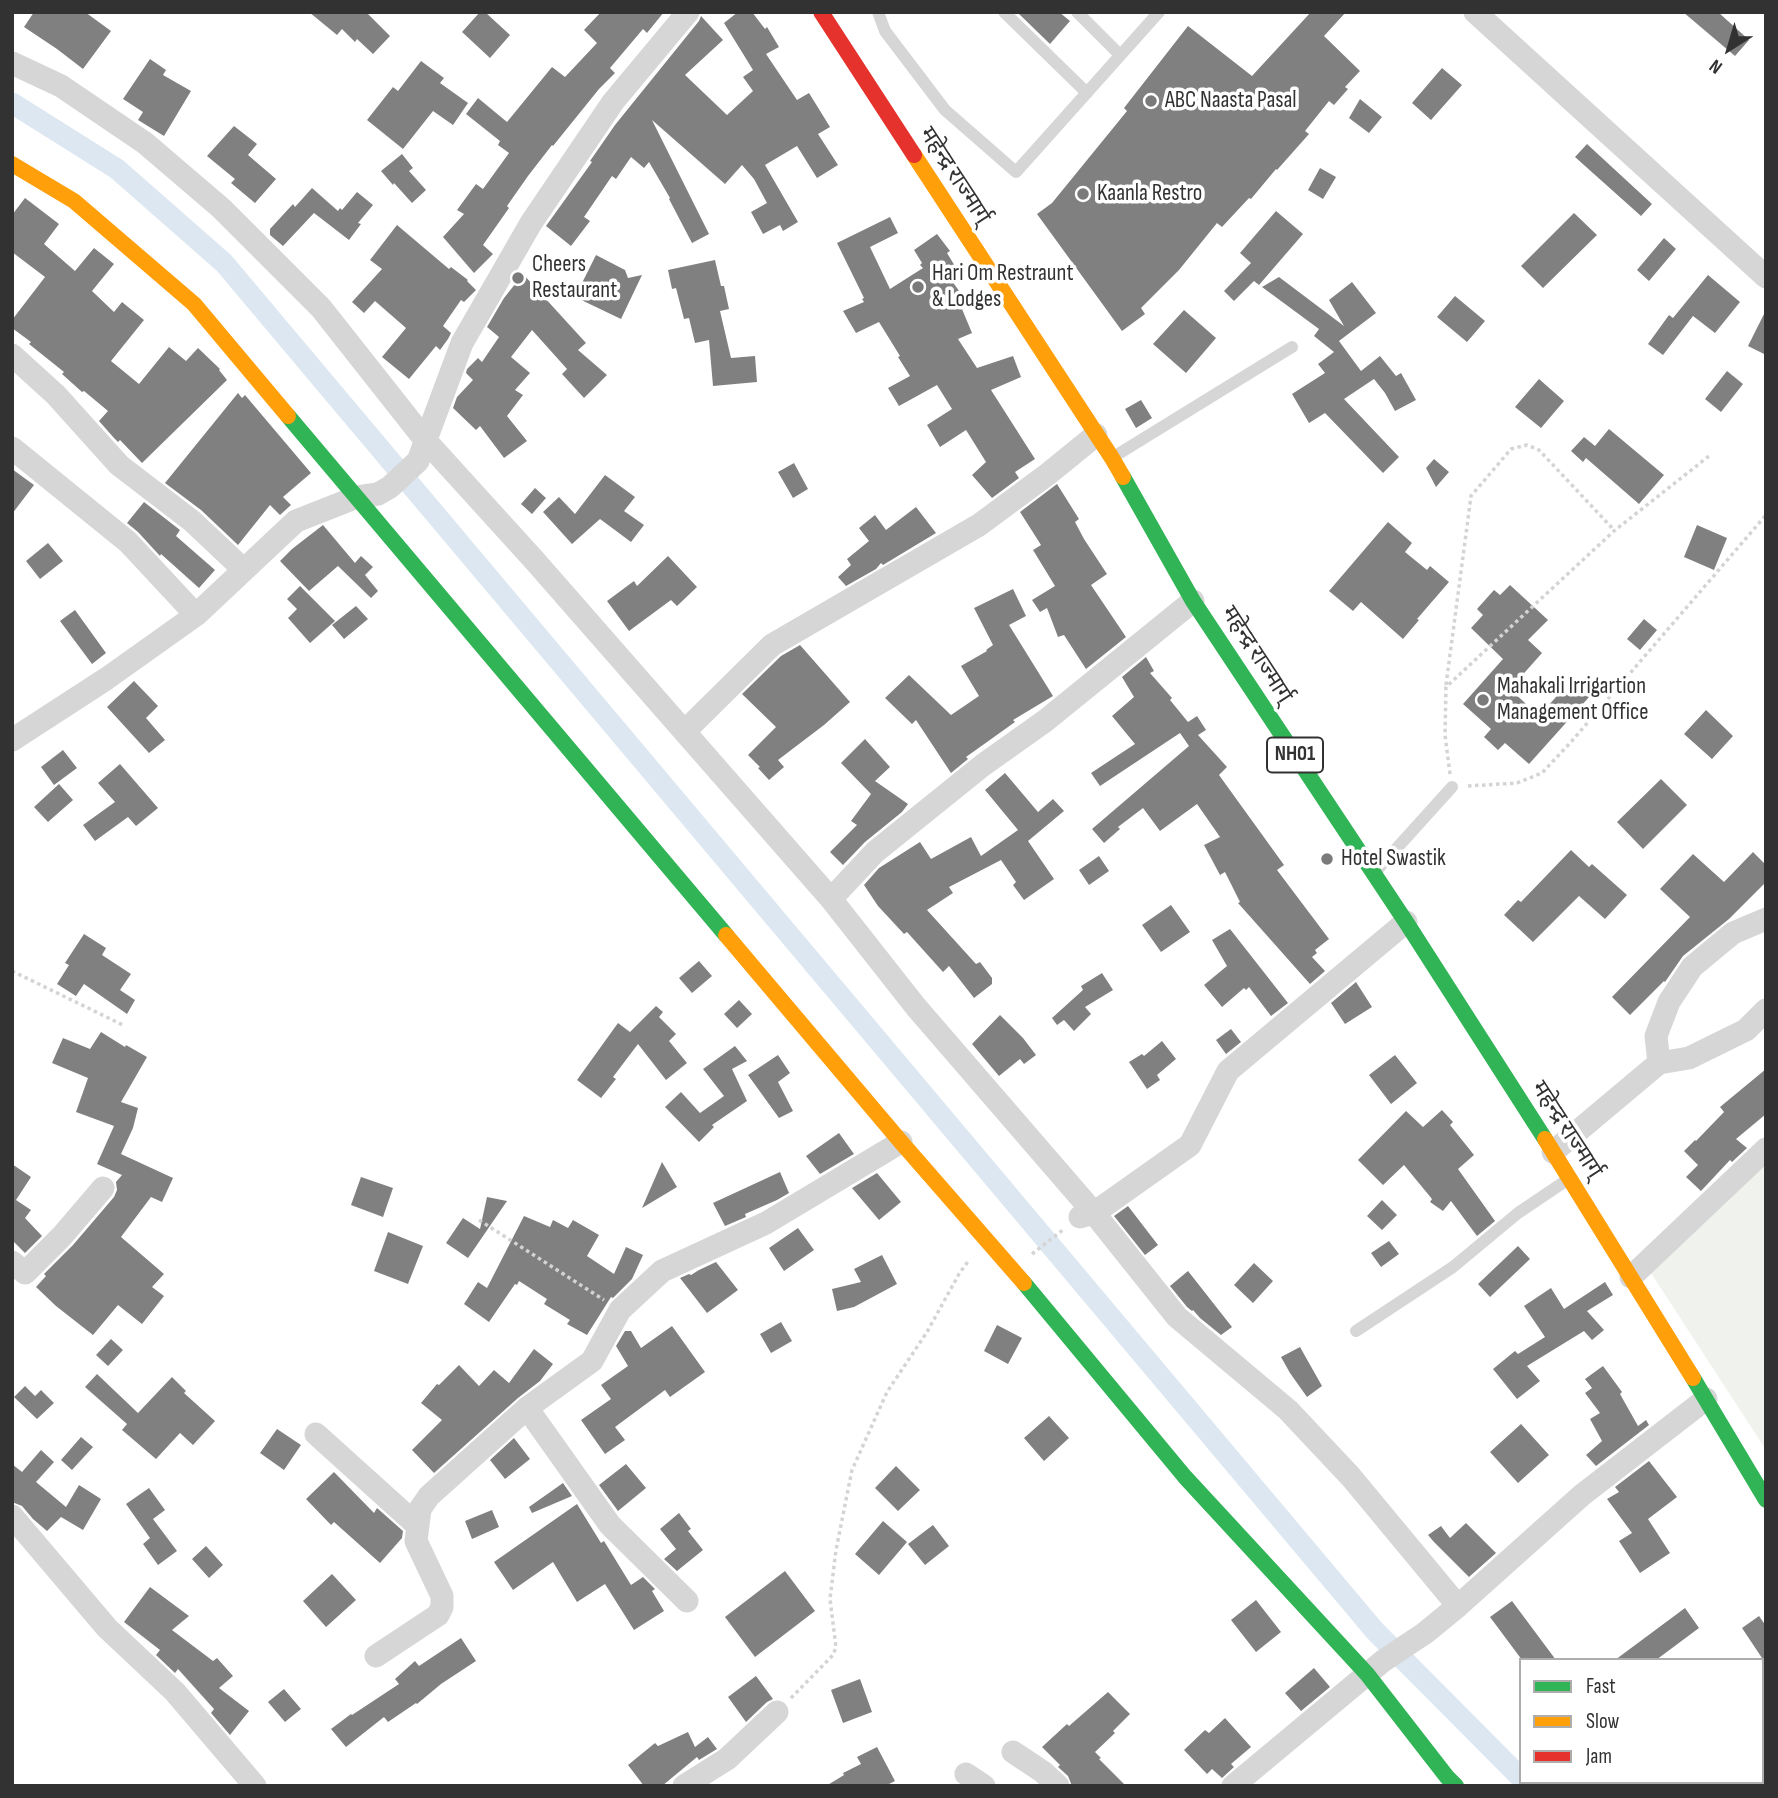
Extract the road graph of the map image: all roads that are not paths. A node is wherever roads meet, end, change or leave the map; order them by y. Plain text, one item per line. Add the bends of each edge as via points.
1 (688, 12) edge
2 (821, 12) edge
3 (878, 12) edge
4 (1004, 12) edge
5 (1077, 12) edge
6 (1159, 12) edge
7 (1475, 12) edge
8 (1120, 55) junction
9 (12, 63) edge
10 (1087, 93) junction
11 (12, 164) edge
12 (1766, 276) edge
13 (1292, 347) dead end
14 (12, 355) edge
15 (1096, 435) junction
16 (12, 448) edge
17 (422, 451) junction
18 (1112, 458) junction
19 (357, 498) junction
20 (244, 570) junction
21 (1193, 601) junction
22 (196, 615) junction
23 (685, 731) junction
24 (12, 740) edge
25 (1452, 787) road end
26 (1373, 874) junction
27 (831, 899) junction
28 (1766, 919) edge
29 (1406, 922) junction
30 (1766, 1010) edge
31 (1659, 1063) junction
32 (901, 1142) junction
33 (1766, 1149) edge
34 (1553, 1152) junction
35 (1570, 1178) junction
36 (103, 1188) dead end
37 (1087, 1215) junction
38 (12, 1262) edge
39 (1631, 1277) junction
40 (1356, 1331) dead end
41 (1706, 1399) junction
42 (527, 1408) junction
43 (316, 1434) dead end
44 (1766, 1500) edge
45 (12, 1516) edge
46 (418, 1526) junction
47 (687, 1601) dead end
48 (1458, 1606) junction
49 (376, 1656) dead end
50 (1375, 1668) junction
51 (778, 1712) road end
52 (1013, 1752) dead end
53 (255, 1786) edge
54 (684, 1786) edge
55 (1058, 1786) edge
56 (1233, 1786) edge
57 (1456, 1786) edge

1 - 17 street via 613,102 531,223 463,342
2 - 15 main road, महेन्द्र राज्मार्ग् / NH01
3 - 10 lane via 885,31 945,110 1016,172
4 - 10 lane
5 - 8 lane
6 - 8 lane
7 - 12 street
8 - 10 lane
9 - 17 street via 61,86 145,143 221,208 321,308
11 - 19 main road via 74,201 194,304
13 - 18 lane
14 - 20 street via 56,395 119,465 192,521
15 - 18 main road, महेन्द्र राज्मार्ग् / NH01
15 - 23 street via 979,525 772,645
16 - 22 street via 128,542
17 - 19 street via 390,487 378,495
17 - 23 street via 535,561
18 - 21 main road, महेन्द्र राज्मार्ग् / NH01
19 - 20 street via 296,521
19 - 32 main road
20 - 22 street
21 - 26 main road, महेन्द्र राज्मार्ग् / NH01
21 - 27 street via 874,852
22 - 24 street
23 - 27 street
25 - 26 lane
26 - 29 main road, महेन्द्र राज्मार्ग् / NH01
27 - 37 street
28 - 31 street via 1734,933 1692,967 1669,1002 1656,1036
29 - 34 main road, महेन्द्र राज्मार्ग् / NH01
29 - 37 street via 1228,1071 1190,1145
30 - 31 street via 1735,1036 1689,1058
31 - 34 street
32 - 42 street via 766,1223 662,1271 620,1310 592,1361
32 - 50 main road via 986,1236 1185,1477
33 - 39 street
34 - 35 main road, महेन्द्र राज्मार्ग् / NH01
35 - 39 main road, महेन्द्र राज्मार्ग् / NH01
35 - 40 lane via 1518,1213 1453,1267
36 - 38 street via 25,1273
37 - 48 street via 1177,1317 1288,1410 1351,1477
39 - 41 main road, महेन्द्र राज्मार्ग् / NH01
41 - 44 main road, महेन्द्र राज्मार्ग् / NH01
41 - 48 street via 1582,1495
42 - 46 street via 429,1496 420,1509
42 - 47 street via 610,1525
43 - 46 street
45 - 53 street via 107,1628 175,1692
46 - 49 street via 416,1541 442,1596 442,1607 438,1615
48 - 50 street
50 - 56 street
50 - 57 main road
51 - 54 street via 727,1759
52 - 55 street

